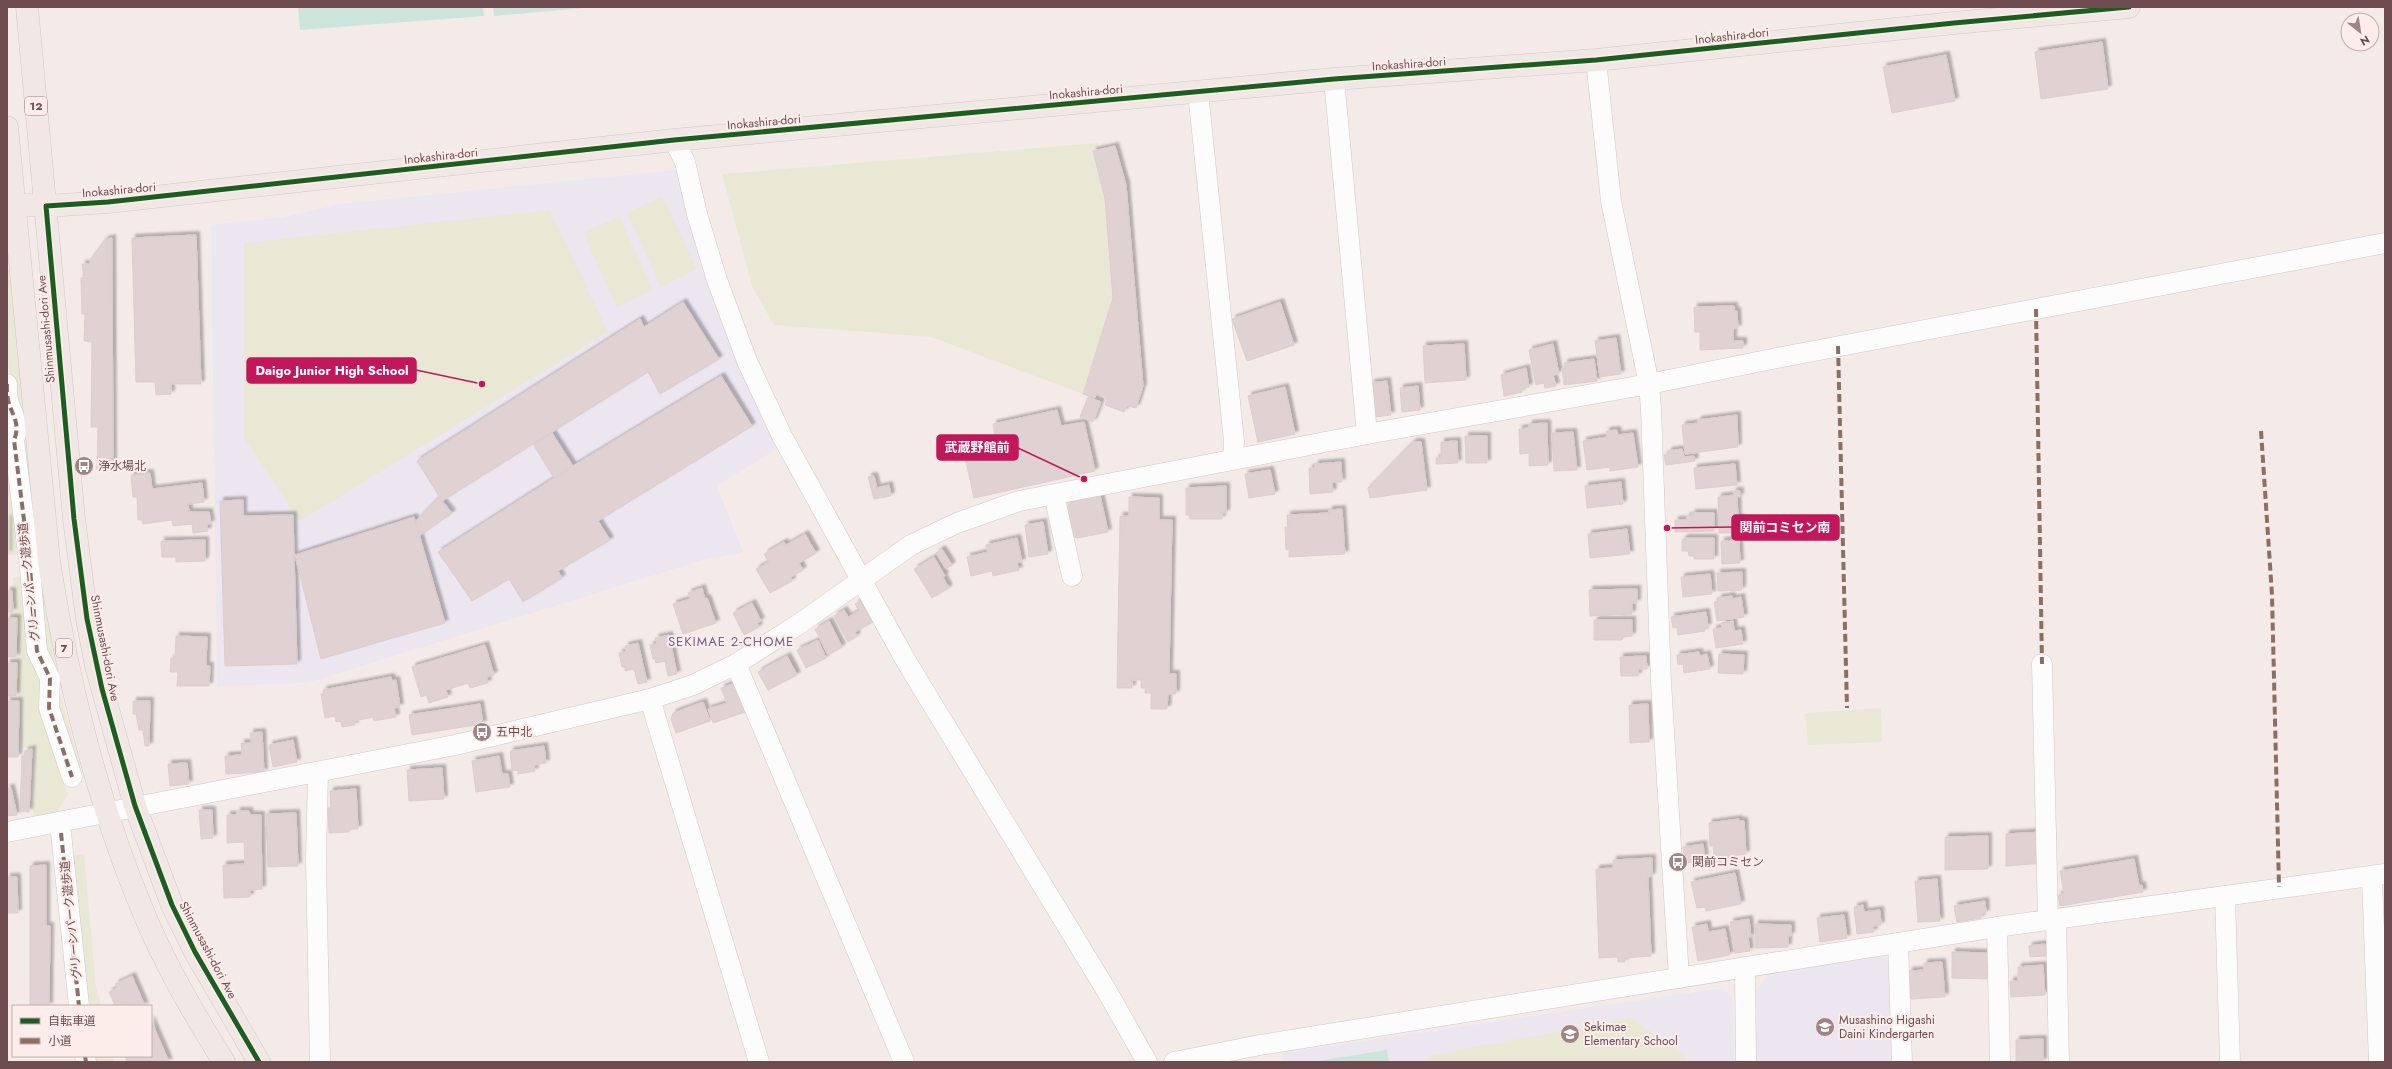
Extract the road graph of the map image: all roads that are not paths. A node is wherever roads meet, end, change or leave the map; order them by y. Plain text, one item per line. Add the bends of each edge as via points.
1 (27, 7) edge
2 (2129, 7) edge
3 (1596, 60) junction
4 (1334, 79) junction
5 (1198, 92) junction
6 (7, 127) edge
7 (674, 140) junction
8 (11, 204) edge
9 (46, 206) junction
10 (2385, 243) edge
11 (7, 384) edge
12 (1649, 384) junction
13 (1367, 434) junction
14 (1233, 459) junction
15 (1054, 495) junction
16 (1072, 576) dead end
17 (861, 579) junction
18 (736, 664) junction
19 (2042, 664) dead end
20 (650, 699) junction
21 (318, 772) junction
22 (72, 777) dead end
23 (136, 806) junction
24 (107, 814) junction
25 (7, 832) edge
26 (61, 833) dead end
27 (2379, 876) edge
28 (2225, 896) junction
29 (2052, 920) junction
30 (1997, 927) junction
31 (1898, 943) junction
32 (1745, 968) junction
33 (1679, 978) junction
34 (79, 1005) edge
35 (224, 1062) edge
36 (260, 1062) edge
37 (320, 1062) edge
38 (759, 1062) edge
39 (904, 1062) edge
40 (1147, 1062) edge
41 (1174, 1062) edge
42 (1746, 1062) edge
43 (1902, 1062) edge
44 (2000, 1062) edge
45 (2059, 1062) edge
46 (2230, 1062) edge
47 (2379, 1062) edge

1 - 9 main road, Shinmusashi-dori Ave / 12
2 - 3 main road, Inokashira-dori
3 - 4 main road, Inokashira-dori
3 - 12 street via 1611,201
4 - 5 main road, Inokashira-dori
4 - 13 street
5 - 7 main road, Inokashira-dori
5 - 14 street via 1234,441
6 - 8 main road, Shinmusashi-dori Ave
7 - 9 main road, Inokashira-dori via 108,202
7 - 17 street via 685,162 697,214 717,280 747,361 782,436
8 - 9 main road, Inokashira-dori
8 - 24 main road, Shinmusashi-dori Ave / 7 via 49,561 78,714
9 - 23 main road, Shinmusashi-dori Ave via 74,518 87,620 102,689
10 - 12 street via 1782,356
11 - 22 street, グリーンパーク遊歩道 via 8,400 17,420 18,432 14,440 30,568 37,651 50,678 49,708
12 - 13 street
12 - 33 street via 1661,682
13 - 14 street
14 - 15 street
15 - 16 street
15 - 17 street via 1019,501 957,523 911,545
17 - 18 street via 799,624
17 - 40 street via 906,661 1108,993
18 - 20 street via 693,686
18 - 39 street
19 - 29 street
20 - 21 street via 455,745
20 - 38 street
21 - 23 street
21 - 37 street via 316,860
23 - 24 street
23 - 36 main road, Shinmusashi-dori Ave via 172,905 195,952
24 - 25 street
24 - 35 main road, Shinmusashi-dori Ave / 7 via 154,937
26 - 34 street, グリーンパーク遊歩道
27 - 28 street via 2278,887
27 - 47 street
28 - 29 street
28 - 46 street
29 - 30 street
29 - 45 street
30 - 31 street
30 - 44 street
31 - 32 street
31 - 43 street
32 - 33 street
32 - 42 street
33 - 41 street

